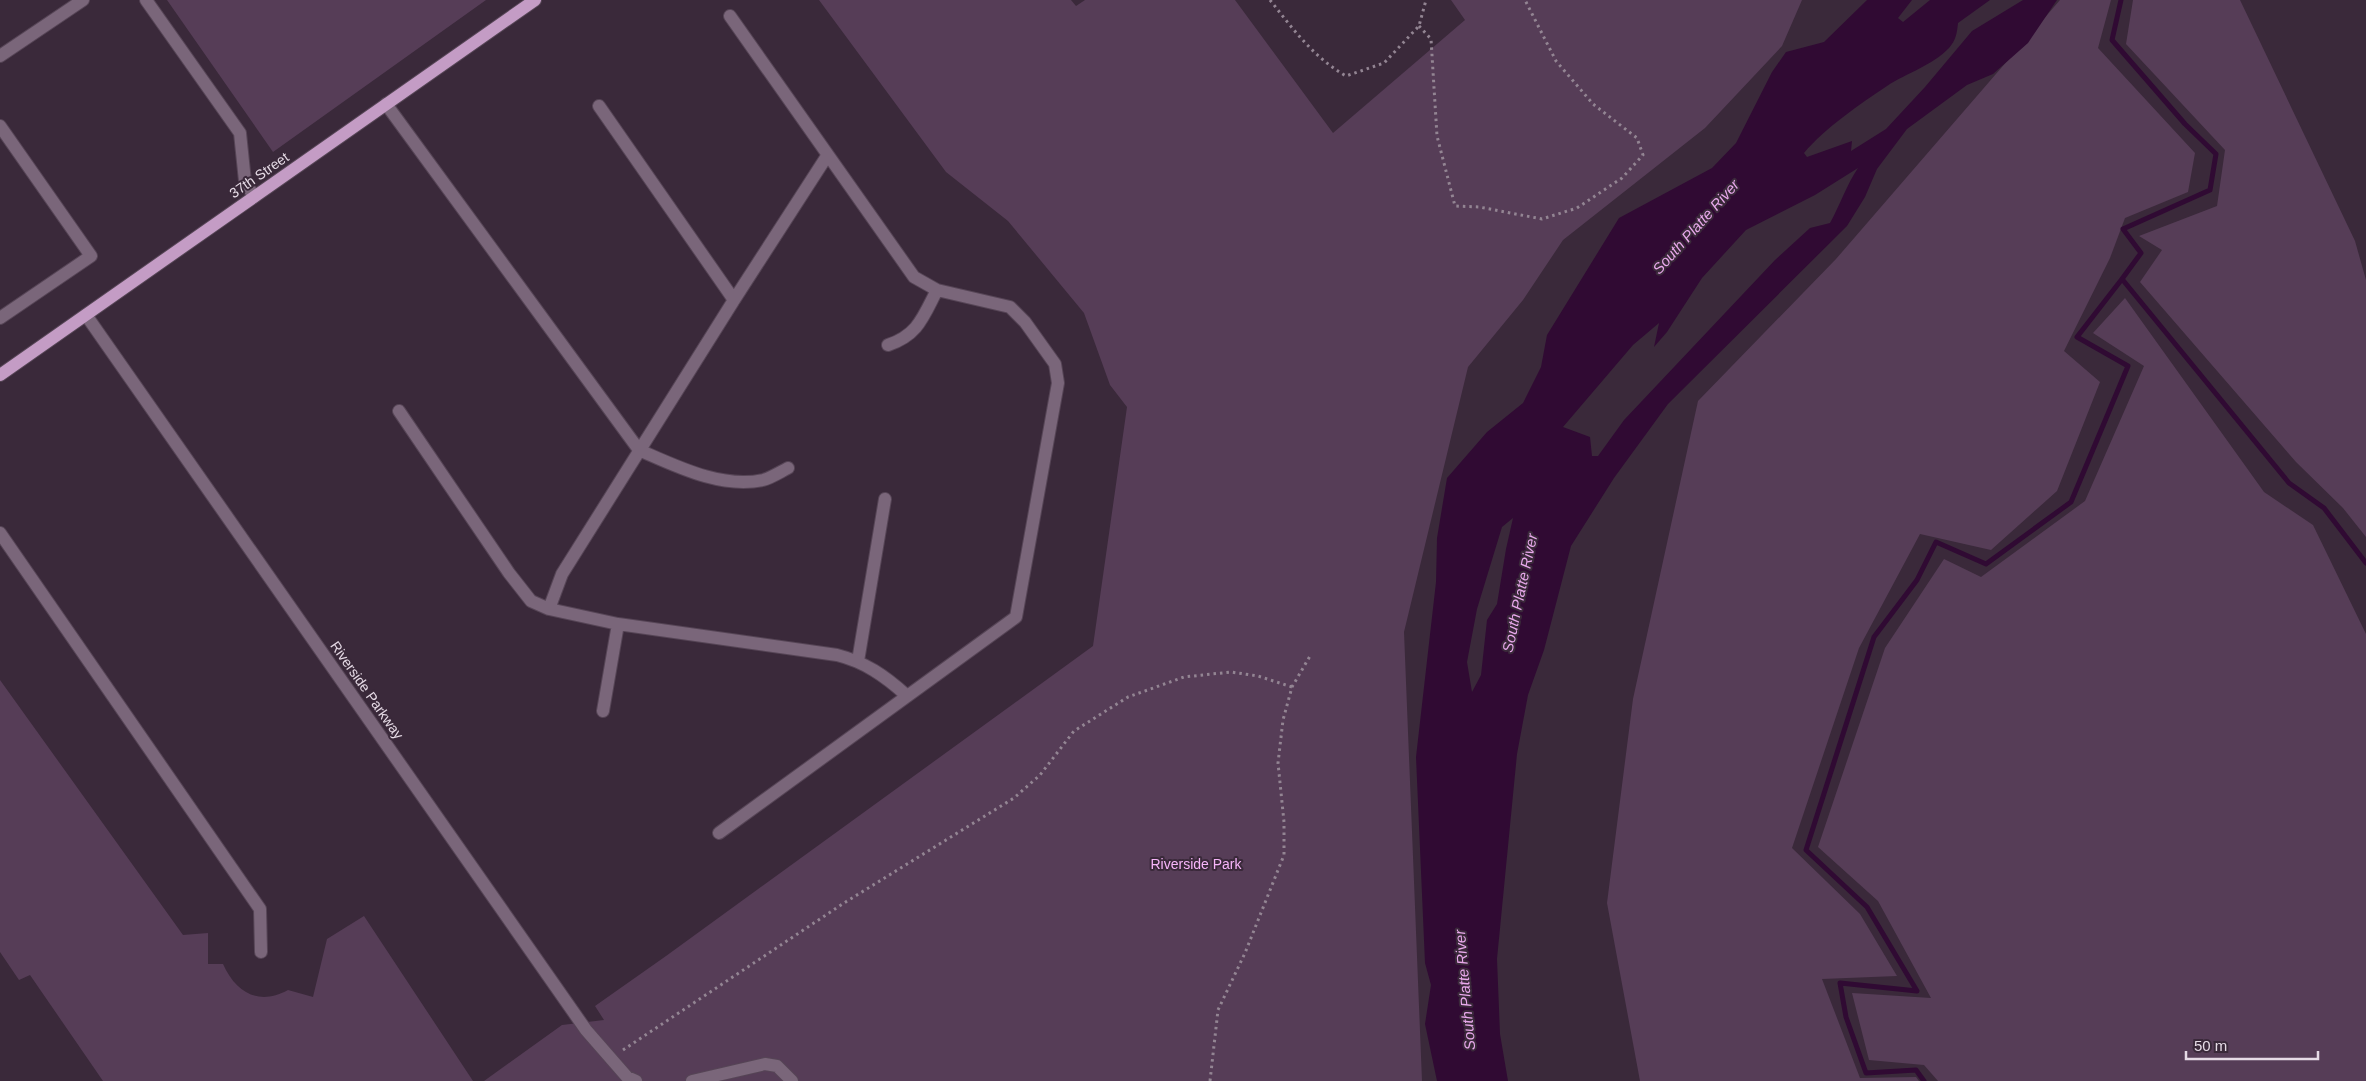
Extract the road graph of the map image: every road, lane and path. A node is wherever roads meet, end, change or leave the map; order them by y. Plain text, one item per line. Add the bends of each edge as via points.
1 (83, 0) edge
2 (146, 0) edge
3 (535, 0) edge
4 (1270, 0) edge
5 (1426, 0) edge
6 (1525, 0) edge
7 (730, 16) dead end
8 (1419, 26) junction
9 (0, 56) edge
10 (386, 104) junction
11 (599, 106) dead end
12 (0, 126) edge
13 (827, 156) junction
14 (254, 197) junction
15 (937, 290) junction
16 (734, 300) junction
17 (86, 315) junction
18 (0, 318) edge
19 (888, 346) dead end
20 (0, 375) edge
21 (399, 411) dead end
22 (639, 450) junction
23 (788, 468) dead end
24 (885, 499) dead end
25 (0, 533) edge
26 (548, 609) junction
27 (618, 624) junction
28 (1310, 656) dead end
29 (858, 660) junction
30 (1292, 687) junction
31 (906, 695) junction
32 (603, 711) dead end
33 (719, 833) dead end
34 (261, 952) dead end
35 (622, 1050) dead end
36 (725, 1077) edge
37 (632, 1079) edge
38 (692, 1081) edge
39 (792, 1081) edge
40 (1210, 1081) edge

1 - 9 street
2 - 14 street via 240,133 245,181
3 - 10 main road, 37th Street
4 - 8 path via 1302,42 1326,64 1346,76 1384,63
5 - 8 path
6 - 8 path via 1556,61 1592,104 1637,138 1644,155 1622,178 1577,208 1542,218 1455,206 1437,136 1432,39
7 - 13 street
10 - 14 main road, 37th Street
10 - 22 street
11 - 16 street
12 - 18 street via 91,256
13 - 15 street via 914,277
13 - 16 street
14 - 17 main road, 37th Street
15 - 19 street via 918,325 905,340
15 - 31 street via 1010,306 1055,364 1058,383 1016,617
16 - 22 street
17 - 20 main road, 37th Street
17 - 37 street, Riverside Parkway via 586,1030
21 - 26 street via 509,572 531,601
22 - 23 street via 702,476 734,480 763,480
22 - 26 street via 562,574
24 - 29 street
25 - 34 street via 260,909
26 - 27 street
27 - 29 street
27 - 32 street
28 - 30 path
29 - 31 street
30 - 35 path via 1258,676 1231,672 1184,676 1128,697 1074,731 1040,775 1014,798 844,903
30 - 40 path via 1283,720 1278,763 1284,855 1245,953 1218,1010
31 - 33 street
36 - 38 street
36 - 39 street via 765,1064 777,1066

